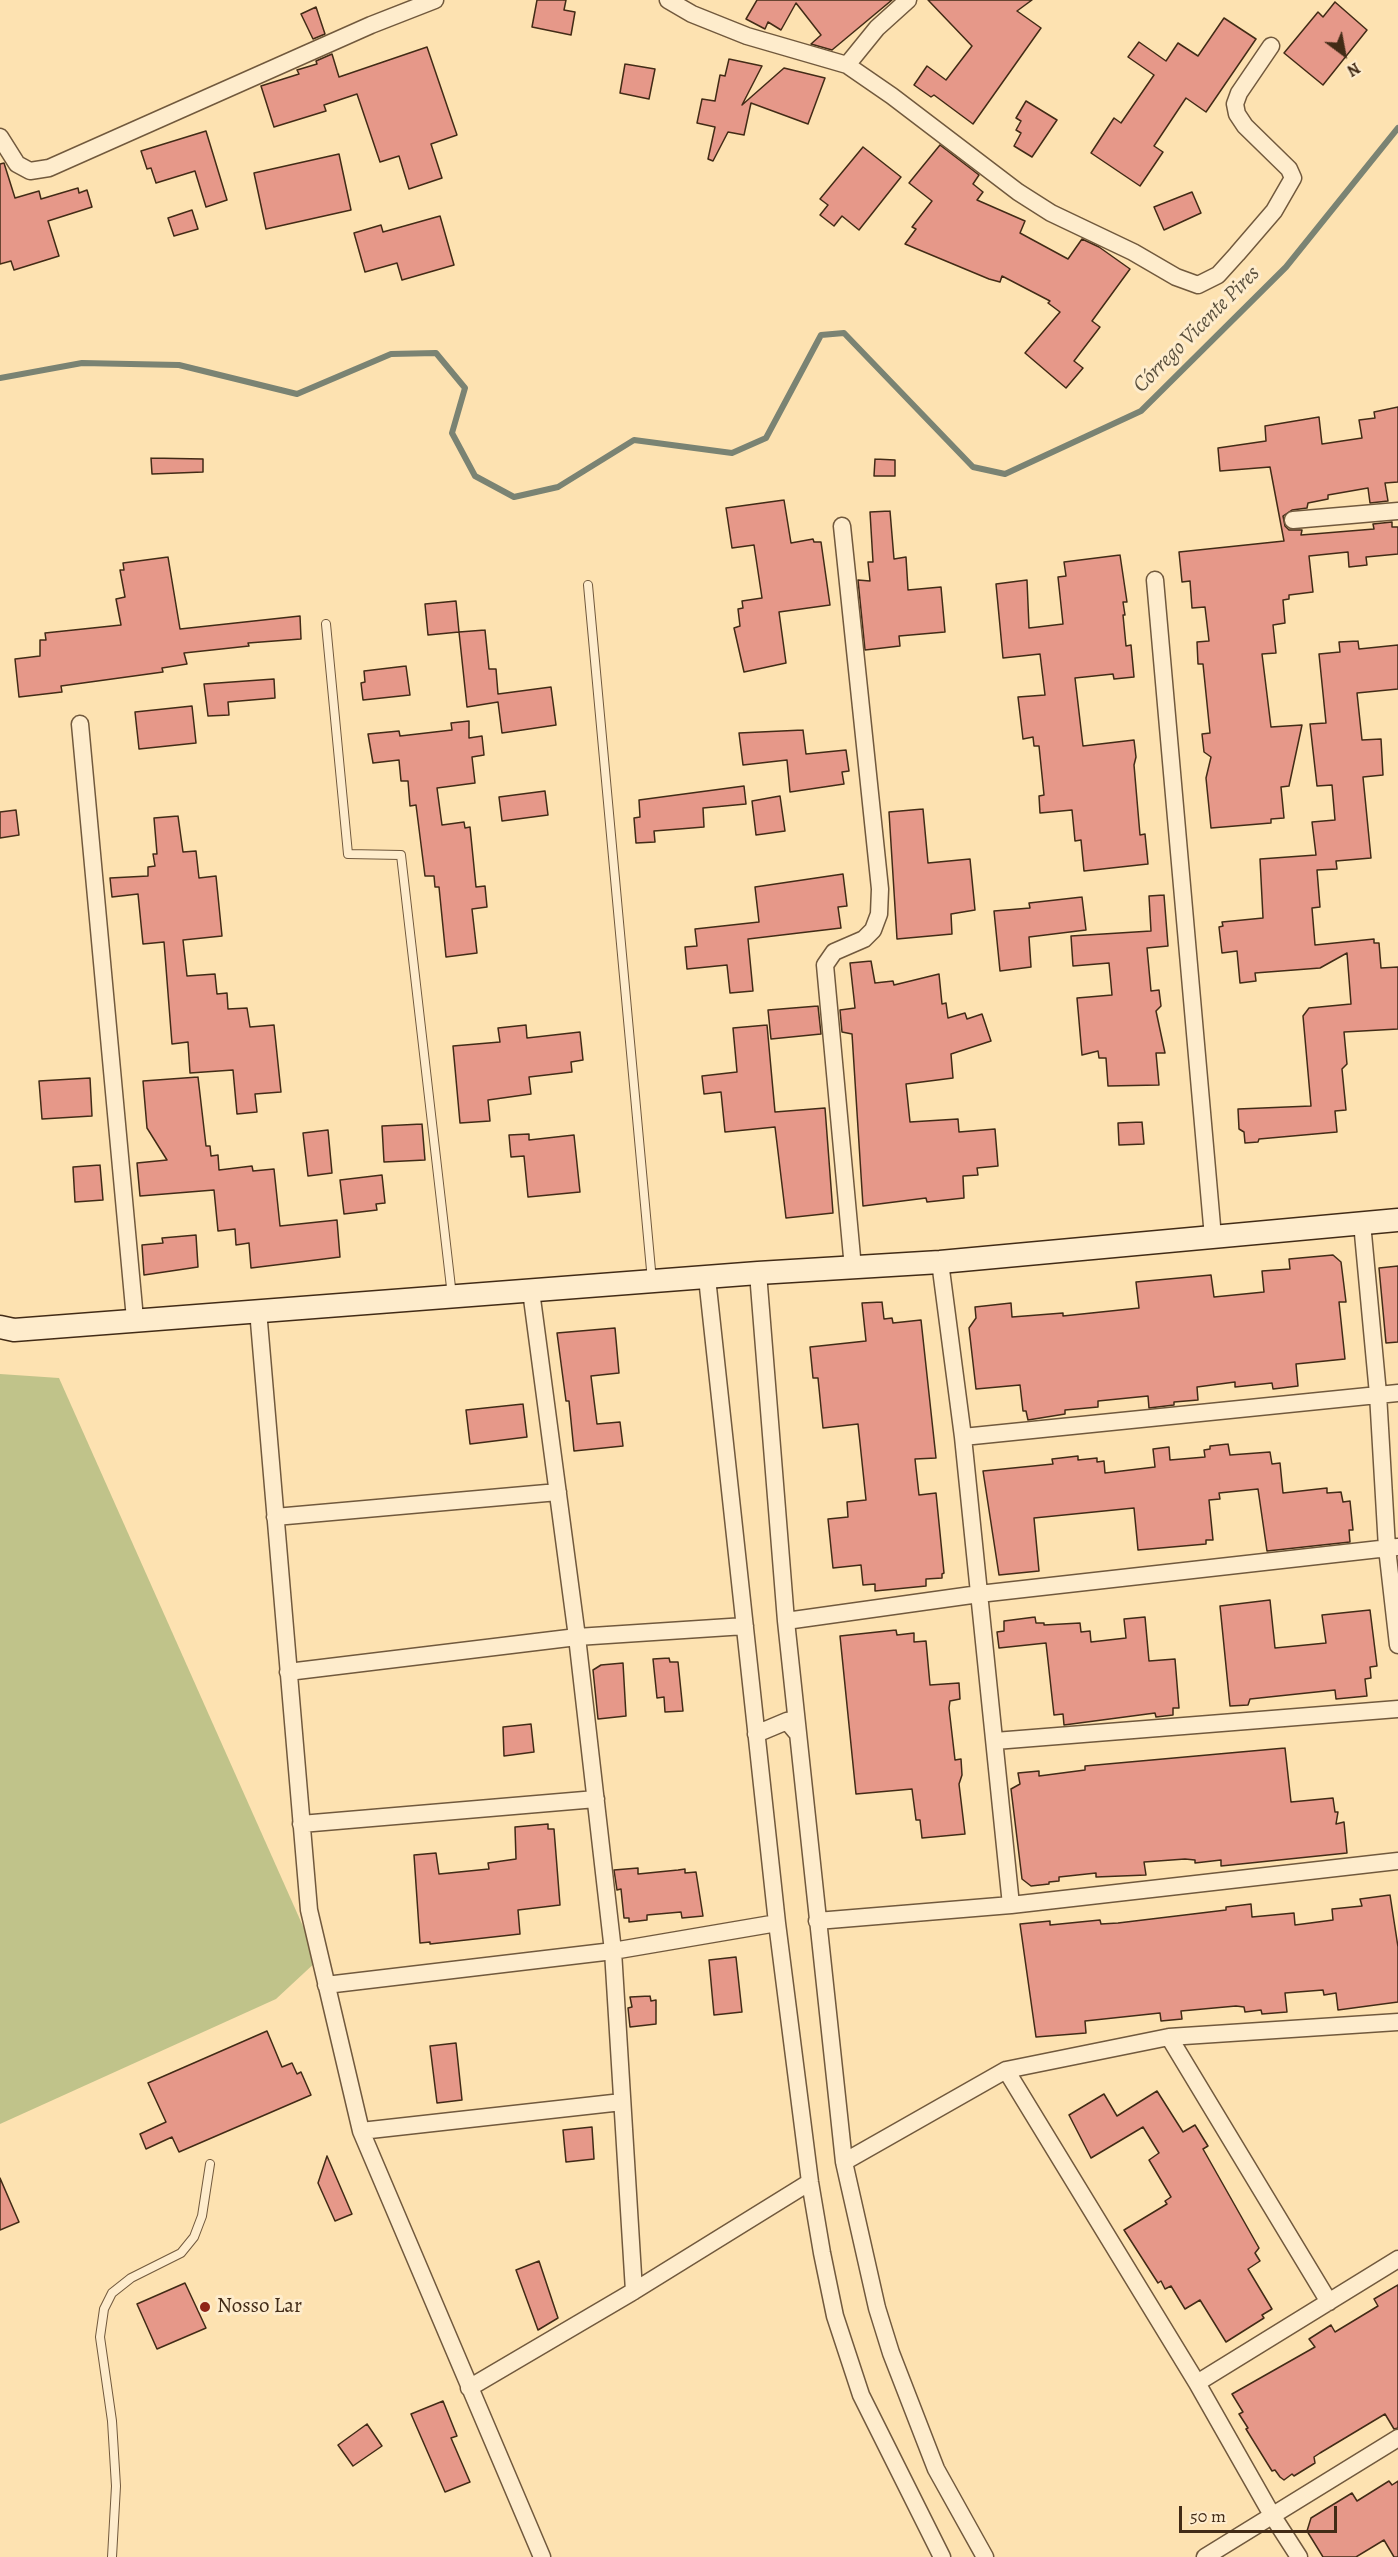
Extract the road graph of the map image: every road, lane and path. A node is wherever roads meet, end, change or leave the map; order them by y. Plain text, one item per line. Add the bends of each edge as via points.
1 (435, 0) edge
2 (668, 0) edge
3 (908, 0) edge
4 (1271, 46) dead end
5 (847, 65) junction
6 (0, 137) edge
7 (1398, 511) edge
8 (1293, 520) dead end
9 (842, 526) dead end
10 (1155, 579) dead end
11 (588, 585) dead end
12 (326, 624) dead end
13 (80, 724) dead end
14 (1398, 1220) edge
15 (1362, 1223) junction
16 (1212, 1237) junction
17 (940, 1262) junction
18 (853, 1268) junction
19 (758, 1273) junction
20 (707, 1278) junction
21 (652, 1282) junction
22 (531, 1291) junction
23 (452, 1296) junction
24 (258, 1310) junction
25 (135, 1319) junction
26 (0, 1327) edge
27 (1398, 1393) edge
28 (1378, 1394) junction
29 (963, 1437) junction
30 (558, 1492) junction
31 (275, 1517) junction
32 (1392, 1547) edge
33 (979, 1594) junction
34 (786, 1621) junction
35 (745, 1626) junction
36 (577, 1637) junction
37 (1398, 1645) edge
38 (288, 1672) junction
39 (1398, 1709) edge
40 (756, 1734) junction
41 (798, 1734) junction
42 (995, 1741) junction
43 (596, 1799) junction
44 (301, 1824) junction
45 (1398, 1861) edge
46 (1011, 1905) junction
47 (817, 1921) junction
48 (777, 1923) junction
49 (613, 1952) junction
50 (326, 1985) junction
51 (1398, 2022) edge
52 (1169, 2037) junction
53 (1006, 2070) junction
54 (622, 2102) junction
55 (361, 2131) junction
56 (844, 2162) junction
57 (210, 2164) dead end
58 (810, 2182) junction
59 (1398, 2259) edge
60 (634, 2291) junction
61 (1329, 2302) junction
62 (1197, 2383) junction
63 (469, 2388) junction
64 (1398, 2438) edge
65 (1272, 2515) junction
66 (112, 2557) edge
67 (542, 2557) edge
68 (942, 2557) edge
69 (985, 2557) edge
70 (1205, 2557) edge
71 (1299, 2557) edge

1 - 6 street via 49,168 30,171 17,164
2 - 5 street via 747,36
3 - 5 street via 877,28
4 - 5 street via 1239,93 1236,114 1289,168 1293,178 1274,211 1237,254 1218,275 1198,285 1051,213
7 - 8 street
9 - 18 street via 880,890 879,914 873,930 864,939 834,952 825,965
10 - 16 street
11 - 21 lane
12 - 23 lane via 348,854 401,855
13 - 25 street
14 - 15 street
15 - 16 street
15 - 28 street
16 - 17 street
17 - 18 street
17 - 29 street
18 - 19 street
19 - 20 street
19 - 34 street
20 - 21 street
20 - 35 street
21 - 22 street
22 - 23 street
22 - 30 street
23 - 24 street
24 - 25 street
24 - 31 street
25 - 26 street via 14,1330
27 - 28 street
28 - 29 street
28 - 32 street
29 - 33 street
30 - 31 street
30 - 36 street
31 - 38 street
32 - 33 street
32 - 37 street
33 - 34 street
33 - 42 street
34 - 41 street
35 - 36 street
35 - 40 street
36 - 38 street
36 - 43 street
38 - 44 street
39 - 42 street
40 - 41 street via 787,1720
40 - 48 street
41 - 47 street
42 - 46 street
43 - 44 street
43 - 49 street
44 - 50 street via 309,1910
45 - 46 street
46 - 47 street
47 - 56 street
48 - 49 street
48 - 58 street
49 - 50 street
49 - 54 street
50 - 55 street
51 - 52 street
52 - 53 street
52 - 61 street
53 - 56 street
53 - 62 street
54 - 55 street
54 - 60 street
55 - 63 street
56 - 69 street via 891,2354 936,2469
57 - 66 lane via 202,2216 194,2237 181,2253 131,2278 112,2293 104,2309 100,2337 116,2486
58 - 60 street
58 - 68 street via 833,2305 848,2359 861,2395
59 - 61 street
60 - 63 street
61 - 62 street
62 - 65 street
63 - 67 street
64 - 65 street
65 - 70 street
65 - 71 street

